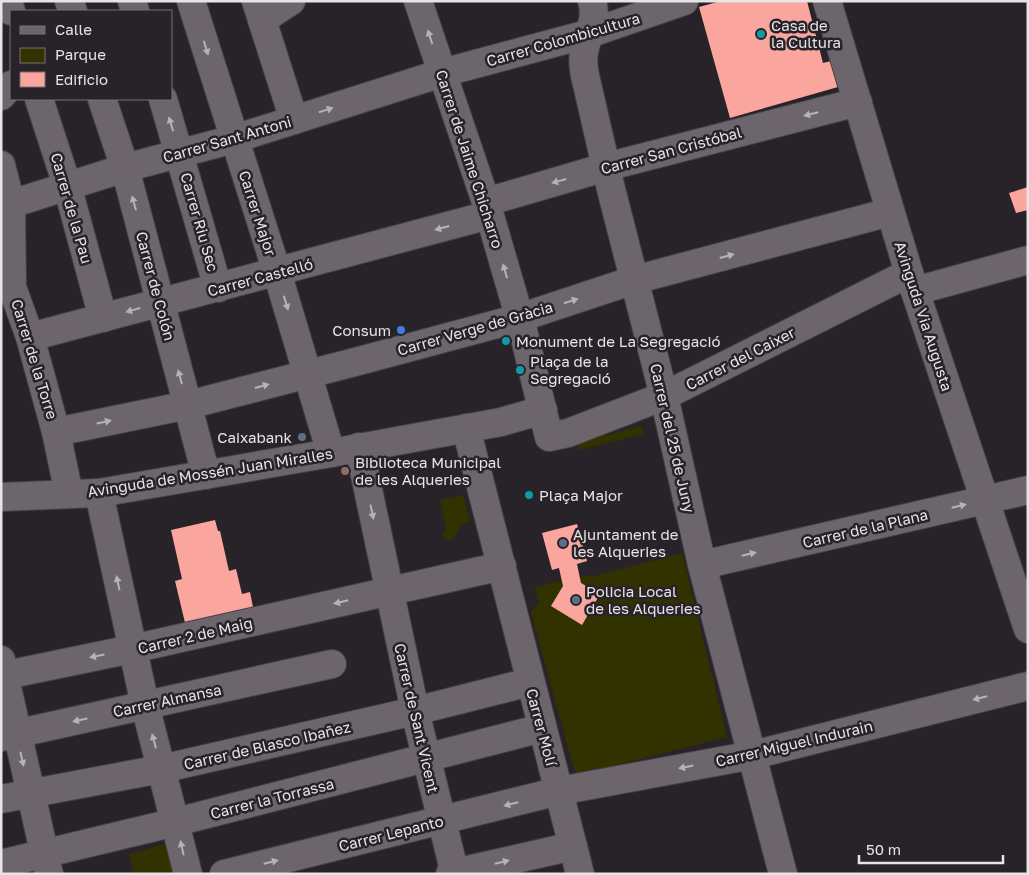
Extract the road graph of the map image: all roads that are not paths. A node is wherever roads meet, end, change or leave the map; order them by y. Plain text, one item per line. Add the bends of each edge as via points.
1 (191, 1) edge
2 (291, 1) edge
3 (418, 1) edge
4 (592, 1) edge
5 (684, 1) edge
6 (827, 1) edge
7 (259, 11) edge
8 (591, 34) junction
9 (442, 73) junction
10 (10, 86) edge
11 (1, 96) edge
12 (39, 100) edge
13 (102, 100) edge
14 (163, 100) edge
15 (858, 102) junction
16 (294, 120) junction
17 (234, 139) junction
18 (180, 153) junction
19 (1, 165) edge
20 (606, 167) junction
21 (125, 168) junction
22 (67, 185) junction
23 (11, 204) junction
24 (487, 208) junction
25 (890, 212) junction
26 (1028, 260) edge
27 (277, 272) junction
28 (634, 280) junction
29 (912, 282) junction
30 (218, 288) junction
31 (160, 302) junction
32 (103, 318) junction
33 (519, 318) junction
34 (30, 337) junction
35 (308, 374) junction
36 (664, 396) junction
37 (188, 405) junction
38 (543, 410) junction
39 (466, 428) junction
40 (56, 432) junction
41 (359, 447) junction
42 (331, 453) junction
43 (206, 475) junction
44 (1028, 490) edge
45 (99, 493) junction
46 (69, 494) junction
47 (1, 497) edge
48 (985, 500) junction
49 (702, 565) junction
50 (504, 572) junction
51 (389, 591) junction
52 (1028, 629) edge
53 (132, 649) junction
54 (332, 664) dead end
55 (2, 670) edge
56 (530, 682) junction
57 (1028, 686) edge
58 (145, 706) junction
59 (415, 711) junction
60 (542, 728) junction
61 (9, 735) edge
62 (753, 755) junction
63 (427, 758) junction
64 (161, 769) junction
65 (558, 792) junction
66 (30, 793) junction
67 (1, 799) edge
68 (176, 822) junction
69 (441, 822) junction
70 (573, 846) junction
71 (1, 864) edge
72 (47, 864) edge
73 (453, 873) edge
74 (188, 874) edge
75 (224, 874) edge
76 (580, 874) edge
77 (783, 874) edge

1 -> 17 street, Carrer Major
2 - 7 street
9 -> 3 street, Carrer de Jaime Chicharro
4 - 8 street, Carrer del 25 de Juny
5 - 8 street, Carrer Colombicultura
6 - 15 street, Avinguda Via Augusta
7 - 16 street
8 - 9 street, Carrer Colombicultura
8 - 20 street, Carrer del 25 de Juny via 584,50 583,67
16 -> 9 street, Carrer Sant Antoni
9 - 24 street, Carrer de Jaime Chicharro
10 - 11 street
12 - 22 street, Carrer de la Pau
13 - 21 street, Carrer de Colón
18 -> 14 street, Carrer Riu Sec
15 -> 20 street, Carrer San Cristóbal
15 - 25 street, Avinguda Via Augusta
16 - 17 street, Carrer Sant Antoni
17 - 18 street, Carrer Sant Antoni
17 - 27 street, Carrer Major
18 - 21 street, Carrer Sant Antoni
18 - 30 street, Carrer Riu Sec
19 - 23 street, Carrer de la Torre
20 -> 24 street, Carrer San Cristóbal
20 - 28 street, Carrer del 25 de Juny
21 - 22 street, Carrer Sant Antoni
31 -> 21 street, Carrer de Colón
22 - 23 street, Carrer Sant Antoni
22 - 32 street, Carrer de la Pau
23 - 34 street, Carrer de la Torre via 12,287
24 -> 27 street, Carrer Castelló
33 -> 24 street, Carrer de Jaime Chicharro
28 -> 25 street, Carrer Verge de Gràcia
25 - 29 street, Avinguda Via Augusta
26 - 29 street, Carrer del Caixer
27 - 30 street, Carrer Castelló
27 -> 35 street, Carrer Major
33 -> 28 street, Carrer Verge de Gràcia
28 - 36 street, Carrer del 25 de Juny
29 - 36 street, Carrer del Caixer
29 - 48 street, Avinguda Via Augusta
30 - 31 street, Carrer Castelló
31 -> 32 street, Carrer Castelló
37 -> 31 street, Carrer de Colón
32 - 34 street, Carrer Castelló
33 - 35 street, Carrer Verge de Gràcia
33 - 38 street
34 - 40 street, Carrer de la Torre
37 -> 35 street, Carrer Verge de Gràcia
35 - 42 street, Carrer Major
36 - 38 street, Carrer del Caixer via 568,433 549,437
36 - 49 street, Carrer del 25 de Juny
40 -> 37 street, Carrer Verge de Gràcia
37 - 43 street, Carrer de Colón
38 - 39 street
39 - 41 street
39 - 50 street
40 - 46 street, Carrer de la Torre
41 - 42 street, Avinguda de Mossén Juan Miralles
41 -> 51 street
42 - 43 street, Avinguda de Mossén Juan Miralles
43 - 45 street, Avinguda de Mossén Juan Miralles
44 - 48 street, Carrer de la Plana
45 - 46 street, Avinguda de Mossén Juan Miralles
53 -> 45 street
46 - 47 street, Avinguda de Mossén Juan Miralles
49 -> 48 street, Carrer de la Plana
48 - 52 street, Avinguda Via Augusta
49 - 62 street, Carrer del 25 de Juny
50 - 51 street
50 - 56 street, Carrer Molí
51 -> 53 street, Carrer 2 de Maig
51 - 59 street, Carrer de Sant Vicent
53 -> 55 street, Carrer 2 de Maig
53 - 58 street
54 - 58 street, Carrer Almansa
55 - 61 street
56 - 59 street, Carrer de Blasco Ibañez
56 - 60 street, Carrer Molí
57 -> 62 street, Carrer Miguel Indurain
58 -> 61 street, Carrer Almansa
64 -> 58 street
59 - 63 street, Carrer de Sant Vicent
59 - 64 street, Carrer de Blasco Ibañez
60 - 63 street, Carrer la Torrassa
60 - 65 street, Carrer Molí
61 -> 66 street
62 -> 65 street, Carrer Miguel Indurain
62 - 77 street, Carrer del 25 de Juny
63 - 68 street, Carrer la Torrassa
63 - 69 street, Carrer de Sant Vicent
64 - 66 street, Carrer de Blasco Ibañez
64 - 68 street
65 -> 69 street, Carrer Lepanto
65 - 70 street, Carrer Molí
66 - 67 street, Carrer de Blasco Ibañez
66 - 72 street
68 - 72 street, Carrer la Torrassa
74 -> 68 street
69 - 73 street, Carrer de Sant Vicent
75 -> 69 street, Carrer Lepanto
73 -> 70 street
70 - 76 street, Carrer Molí
71 - 72 street, Carrer la Torrassa

